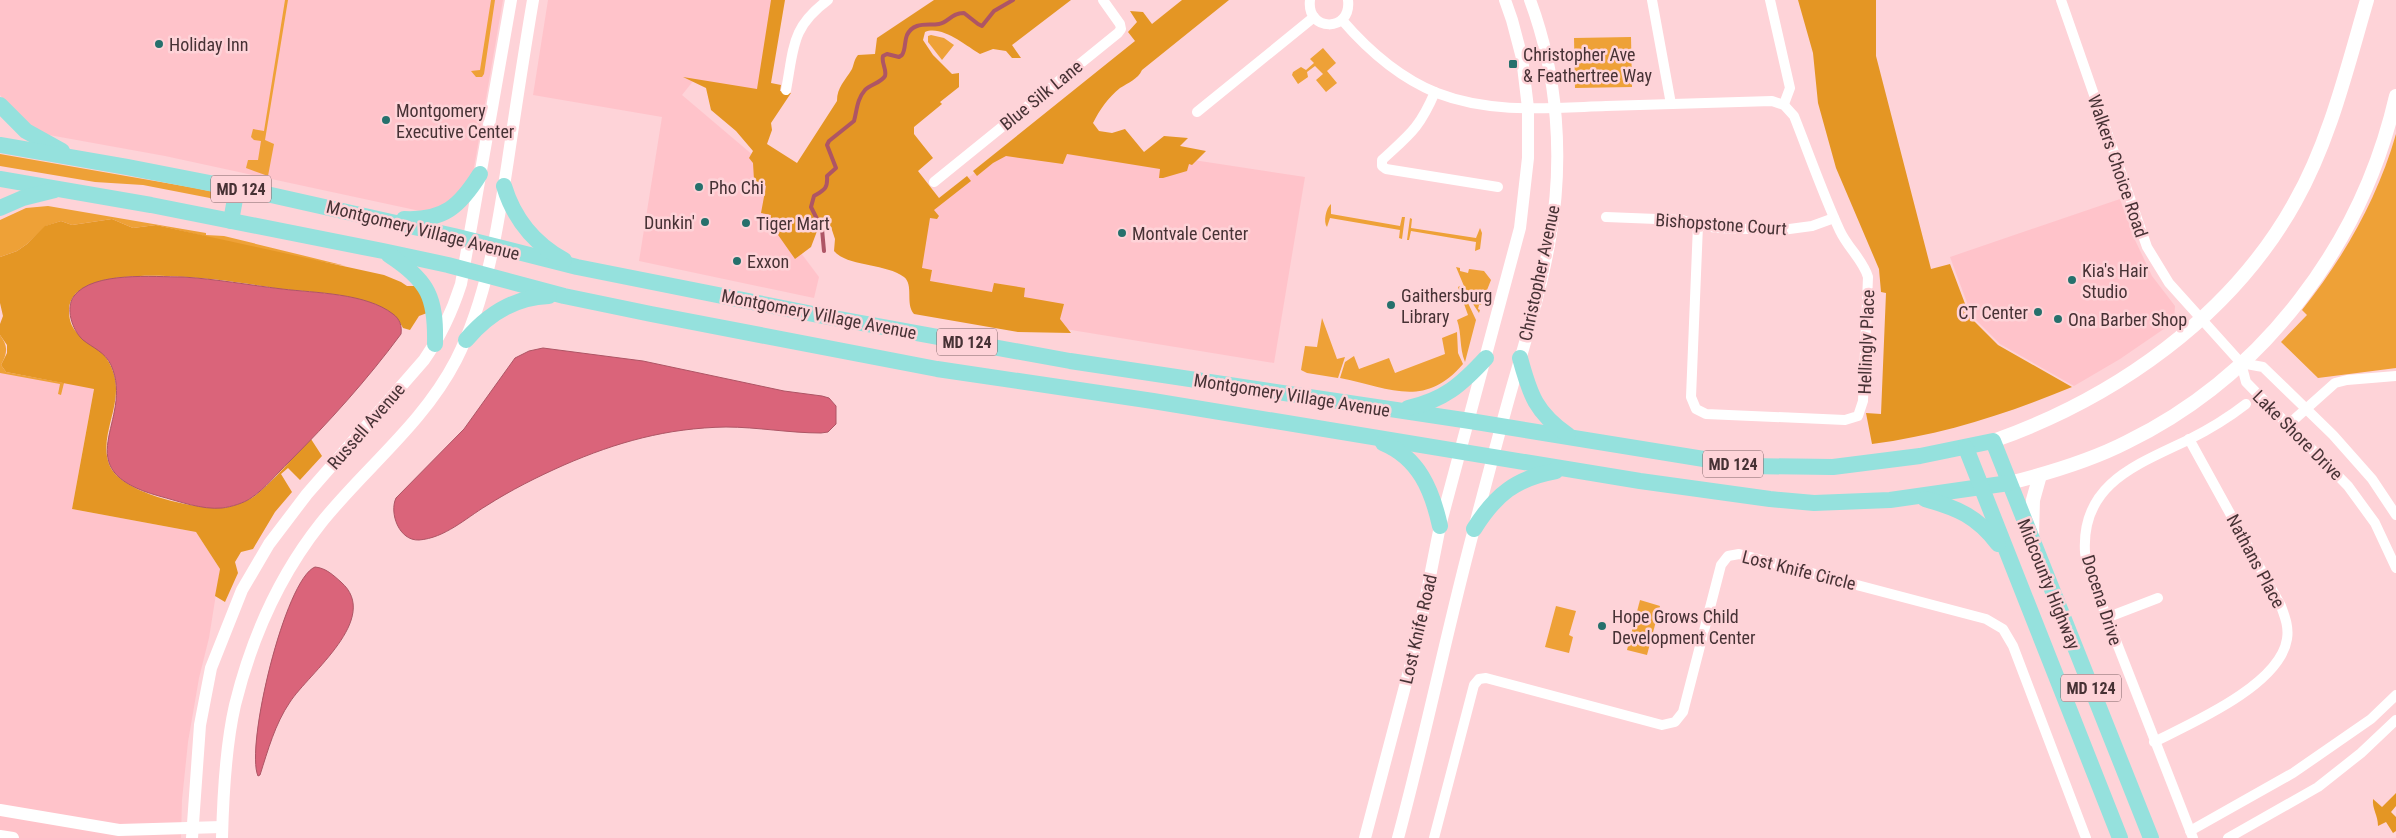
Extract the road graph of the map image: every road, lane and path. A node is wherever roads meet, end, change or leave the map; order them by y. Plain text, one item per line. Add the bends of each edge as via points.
1 (511, 0) edge
2 (533, 0) edge
3 (828, 0) edge
4 (1103, 0) edge
5 (1310, 0) edge
6 (1348, 0) edge
7 (1505, 0) edge
8 (1530, 0) edge
9 (1652, 0) edge
10 (1770, 0) edge
11 (2061, 0) edge
12 (2367, 0) edge
13 (1314, 17) junction
14 (1342, 20) junction
15 (786, 90) dead end
16 (1435, 92) junction
17 (2396, 96) edge
18 (1671, 104) junction
19 (1784, 104) junction
20 (0, 105) edge
21 (1528, 108) junction
22 (1554, 108) junction
23 (1197, 112) dead end
24 (0, 145) edge
25 (76, 158) junction
26 (480, 174) junction
27 (0, 179) edge
28 (934, 182) dead end
29 (504, 186) junction
30 (1498, 187) dead end
31 (237, 188) junction
32 (60, 189) junction
33 (0, 208) edge
34 (1606, 217) dead end
35 (380, 218) junction
36 (1834, 218) junction
37 (231, 221) junction
38 (1698, 225) junction
39 (468, 240) junction
40 (492, 246) junction
41 (384, 251) junction
42 (577, 267) junction
43 (463, 269) junction
44 (485, 275) junction
45 (564, 296) junction
46 (2201, 318) junction
47 (466, 340) junction
48 (435, 344) junction
49 (1486, 358) junction
50 (1520, 358) junction
51 (2241, 363) junction
52 (2396, 376) edge
53 (2246, 404) dead end
54 (2306, 408) junction
55 (1396, 411) junction
56 (1470, 420) junction
57 (2288, 425) junction
58 (1501, 426) junction
59 (1369, 437) junction
60 (1572, 438) junction
61 (1993, 440) junction
62 (2189, 440) junction
63 (1966, 448) junction
64 (1461, 451) junction
65 (1493, 456) junction
66 (1568, 469) junction
67 (2040, 475) junction
68 (2009, 483) junction
69 (1982, 488) junction
70 (1918, 497) junction
71 (2396, 516) edge
72 (1440, 526) junction
73 (1474, 529) junction
74 (2032, 539) junction
75 (2009, 559) junction
76 (2396, 568) edge
77 (2158, 598) dead end
78 (2106, 618) junction
79 (2396, 695) edge
80 (2396, 720) edge
81 (2154, 742) junction
82 (0, 810) edge
83 (192, 832) edge
84 (222, 832) edge
85 (2192, 834) edge
86 (0, 836) edge
87 (13, 838) edge
88 (1366, 838) edge
89 (1398, 838) edge
90 (1434, 838) edge
91 (2086, 838) edge
92 (2120, 838) edge
93 (2151, 838) edge
94 (2228, 838) edge

1 - 26 street, Russell Avenue
2 - 29 street, Russell Avenue
3 - 15 street via 810,15 797,33
4 - 28 street, Blue Silk Lane via 1120,26 1118,33
5 - 13 street via 1309,9
6 - 14 street via 1348,12
7 - 21 street, Christopher Avenue via 1522,58
8 - 22 street, Christopher Avenue via 1546,53
9 - 18 street
10 - 19 street via 1790,83
11 - 46 street, Walkers Choice Road via 2142,238 2160,270
12 - 46 main road, Montgomery Village Avenue via 2340,94 2296,200 2248,270
13 - 14 street via 1329,25
13 - 23 street
14 - 16 street via 1387,63
16 - 21 street via 1486,105
16 - 30 street via 1420,123 1382,158 1382,166
17 - 51 main road, Montgomery Village Avenue via 2375,170 2341,239 2299,303
18 - 19 street via 1772,101
18 - 22 street
19 - 36 street, Hellingly Place via 1794,116
20 - 25 main road via 26,131
21 - 22 street
21 - 49 street, Christopher Avenue via 1528,158 1520,228
22 - 50 street, Christopher Avenue via 1557,187 1550,239
24 - 25 main road, Montgomery Village Avenue / MD 124
25 - 31 main road, Montgomery Village Avenue / MD 124
26 - 35 main road via 469,193 452,209 432,217
26 - 39 street, Russell Avenue
27 - 32 main road, Montgomery Village Avenue / MD 124
29 - 40 street, Russell Avenue
29 - 42 main road via 521,224 536,241
31 - 35 main road, Montgomery Village Avenue / MD 124
31 - 37 main road
32 - 33 main road via 23,198
32 - 37 main road, Montgomery Village Avenue / MD 124
34 - 38 street, Bishopstone Court via 1682,220
35 - 39 main road, Montgomery Village Avenue / MD 124
36 - 38 street, Bishopstone Court via 1794,230
36 - 38 street, Hellingly Place via 1868,277 1863,408 1850,420 1706,414 1696,409 1691,398
37 - 41 main road, Montgomery Village Avenue / MD 124
39 - 40 main road, Montgomery Village Avenue / MD 124
39 - 43 street, Russell Avenue
40 - 42 main road, Montgomery Village Avenue / MD 124
40 - 44 street, Russell Avenue
41 - 43 main road, Montgomery Village Avenue / MD 124
41 - 48 main road via 403,264 428,291 436,313
42 - 55 main road, Montgomery Village Avenue / MD 124 via 823,316 1070,360
43 - 44 main road, Montgomery Village Avenue / MD 124
43 - 48 street, Russell Avenue via 449,317
44 - 45 main road, Montgomery Village Avenue / MD 124
44 - 47 street, Russell Avenue
45 - 47 main road via 539,296 505,306 478,326
45 - 59 main road, Montgomery Village Avenue / MD 124 via 936,369
46 - 51 street, Walkers Choice Road
46 - 61 main road, Montgomery Village Avenue via 2154,356 2094,397
47 - 84 street, Russell Avenue via 425,408 316,529 287,573 261,622 235,706
48 - 83 street, Russell Avenue via 307,494 269,544 242,590 211,668 200,725
49 - 55 main road via 1448,394 1427,404
49 - 56 street, Christopher Avenue
50 - 58 street, Christopher Avenue
50 - 60 main road via 1536,405 1552,424
51 - 54 street, Lake Shore Drive via 2263,367
51 - 57 street, Lake Shore Drive via 2246,382
51 - 67 main road, Montgomery Village Avenue via 2199,398 2142,434 2098,455
52 - 54 street via 2335,383
53 - 62 street, Docena Drive
54 - 57 street
54 - 71 street, Lake Shore Drive via 2360,464
55 - 56 main road, Montgomery Village Avenue / MD 124
56 - 58 main road, Montgomery Village Avenue / MD 124
56 - 64 street, Lost Knife Road
57 - 76 street, Lake Shore Drive via 2361,502 2382,536
58 - 60 main road, Montgomery Village Avenue / MD 124
58 - 65 street, Lost Knife Road
59 - 64 main road, Montgomery Village Avenue / MD 124
59 - 72 main road via 1394,447 1416,466 1434,501
60 - 63 main road, Montgomery Village Avenue / MD 124 via 1747,466 1833,467
61 - 63 main road, Montgomery Village Avenue / MD 124
61 - 68 main road, Midcounty Highway / MD 124
62 - 78 street, Docena Drive via 2129,469 2099,497 2090,514 2085,534 2085,555
62 - 81 street, Nathans Place via 2281,606 2287,639 2279,657 2247,691
63 - 69 main road, Midcounty Highway
64 - 65 main road, Montgomery Village Avenue / MD 124
64 - 72 street, Lost Knife Road
65 - 66 main road, Montgomery Village Avenue / MD 124
65 - 73 street, Lost Knife Road
66 - 70 main road, Montgomery Village Avenue / MD 124 via 1752,497 1814,503
66 - 73 main road via 1538,474 1513,486 1490,506
67 - 68 main road, Montgomery Village Avenue
67 - 74 main road via 2033,500
68 - 69 main road, Montgomery Village Avenue
68 - 74 main road, Midcounty Highway / MD 124
69 - 70 main road, Montgomery Village Avenue
69 - 75 main road, Midcounty Highway
70 - 75 main road, MD 124 via 1957,508 1974,519 1989,532
72 - 88 street, Lost Knife Road via 1418,637
73 - 89 street, Lost Knife Road
74 - 93 main road, Midcounty Highway / MD 124
75 - 92 main road, Midcounty Highway / MD 124
77 - 78 street
78 - 81 street, Docena Drive
79 - 85 street via 2371,719 2293,773
80 - 94 street via 2318,787
81 - 85 street, Docena Drive
82 - 83 street via 118,830
83 - 84 street
86 - 87 street
90 - 91 street, Lost Knife Circle via 1474,685 1479,679 1486,678 1662,725 1675,722 1683,712 1721,565 1728,556 1739,554 1986,619 2003,629 2013,646

